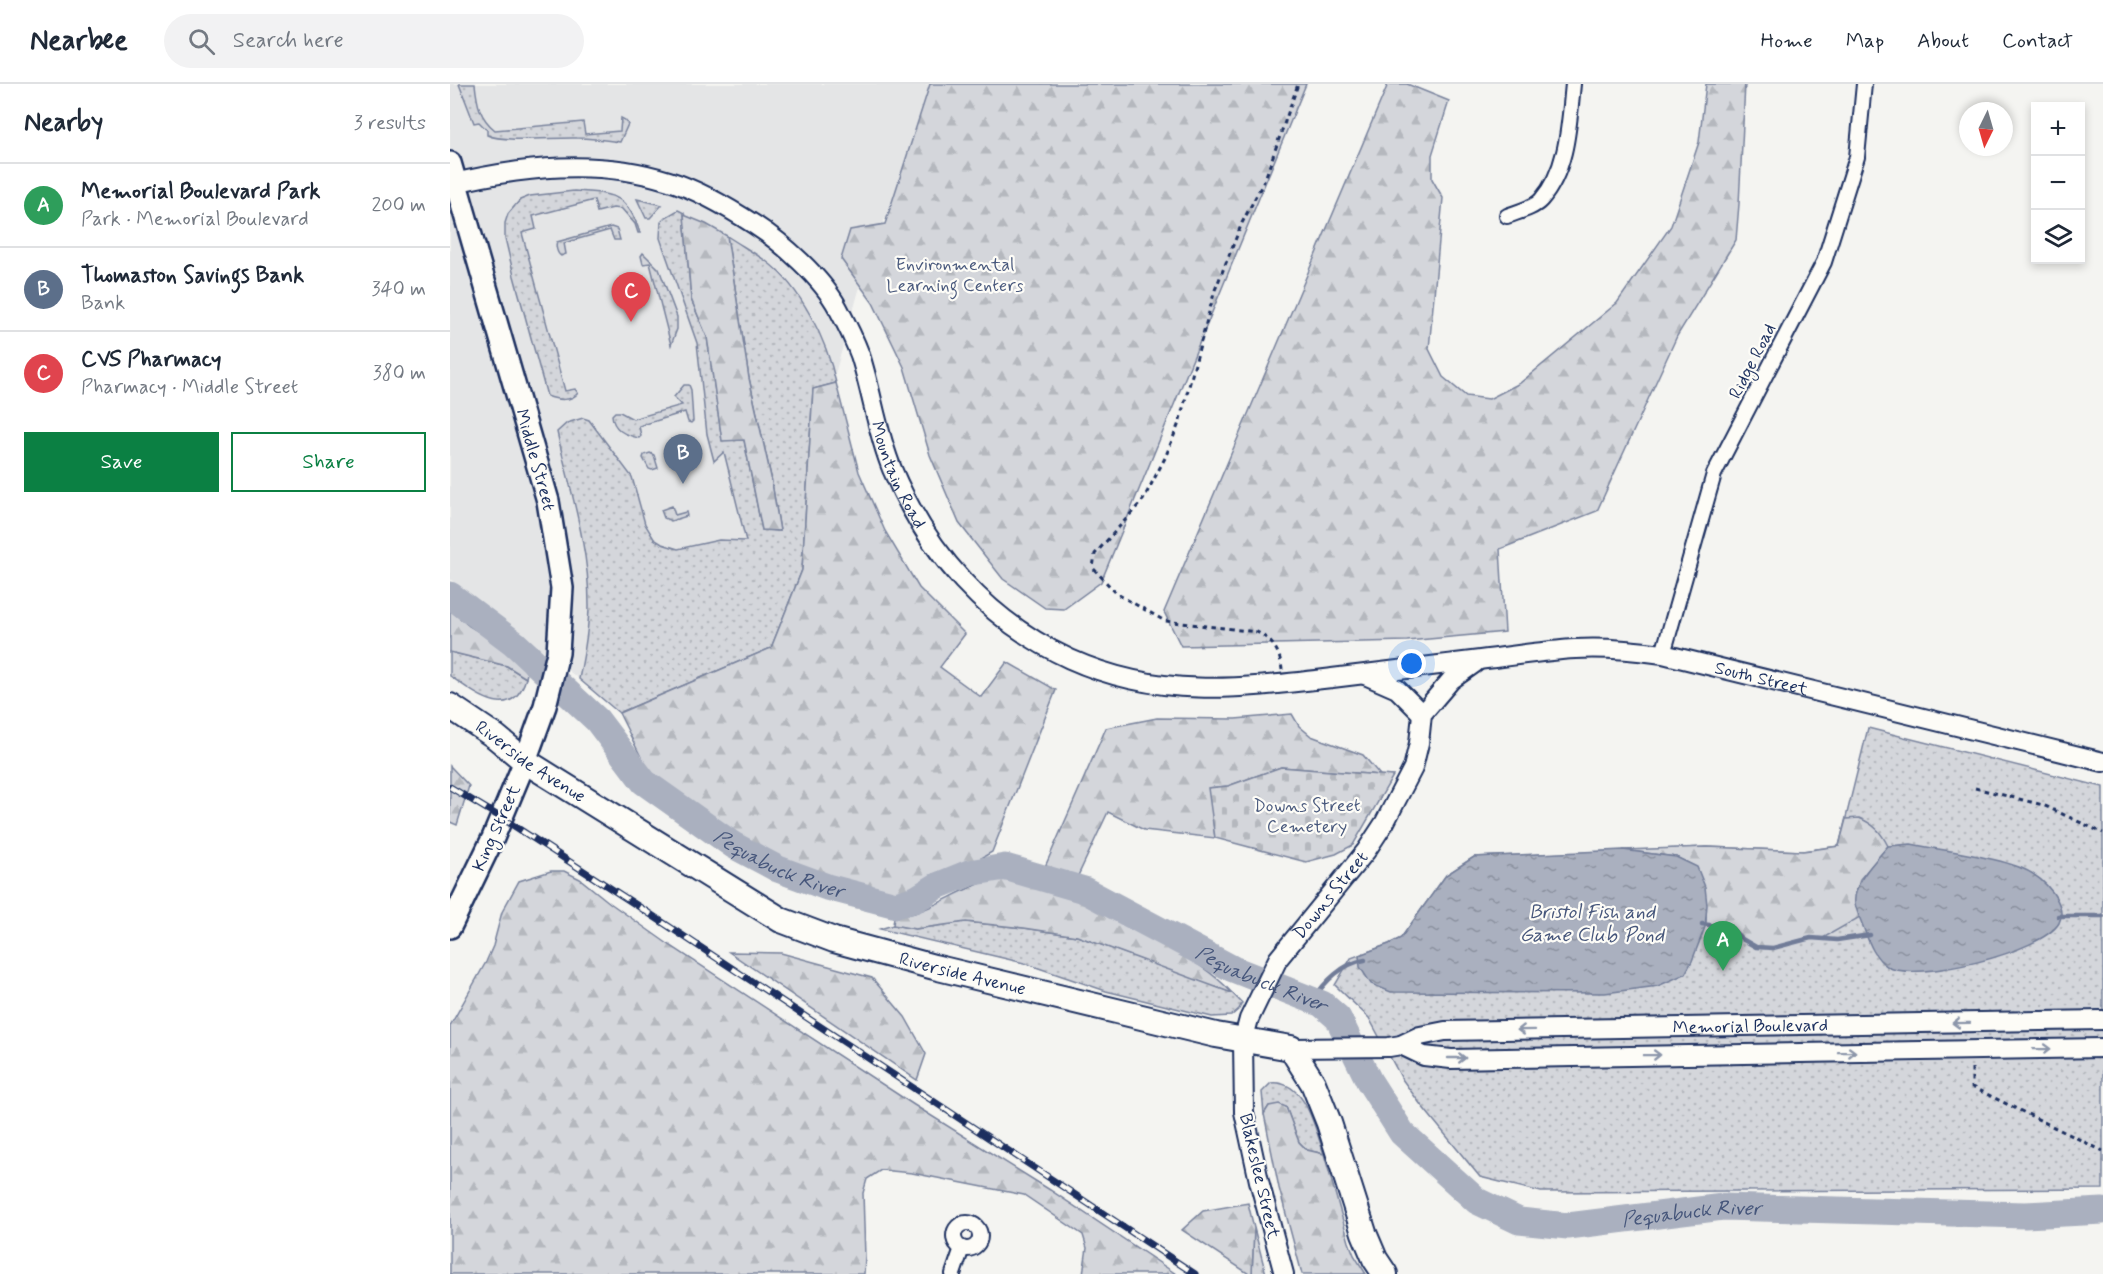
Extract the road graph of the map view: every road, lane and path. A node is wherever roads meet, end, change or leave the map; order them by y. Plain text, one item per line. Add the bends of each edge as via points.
1 (1298, 84) edge
2 (1573, 84) edge
3 (1864, 84) edge
4 (452, 176) edge
5 (1507, 216) dead end
6 (1663, 654) junction
7 (1479, 660) junction
8 (1415, 668) joint
9 (1363, 674) junction
10 (1283, 683) junction
11 (450, 706) edge
12 (1422, 714) junction
13 (525, 761) junction
14 (2103, 762) edge
15 (1975, 788) dead end
16 (2103, 833) edge
17 (450, 927) edge
18 (2103, 1020) edge
19 (1243, 1041) junction
20 (1395, 1046) junction
21 (1291, 1048) junction
22 (2103, 1048) edge
23 (1972, 1068) dead end
24 (2103, 1150) edge
25 (962, 1248) dead end
26 (953, 1274) edge
27 (1284, 1274) edge
28 (1385, 1274) edge

1 - 10 path via 1266,179 1242,223 1215,290 1179,423 1165,458 1143,500 1095,554 1093,568 1117,594 1165,621 1257,632 1270,639 1280,656
2 - 5 street via 1565,151 1555,177 1540,202
3 - 6 street, Ridge Road via 1857,157 1824,262 1714,474
4 - 10 main road, Mountain Road via 548,167 610,168 670,181 731,209 778,240 836,303 859,351 891,467 921,525 955,573 993,610 1025,634 1072,659 1129,679 1210,689
4 - 13 main road, Middle Street via 548,501 561,588 558,653 545,706
6 - 7 main road, South Street via 1575,649
6 - 14 main road, South Street
7 - 8 main road, South Street
7 - 12 main road via 1451,680
8 - 9 main road, Mountain Road
9 - 10 main road, Mountain Road
9 - 12 main road via 1397,689
11 - 13 highway, Riverside Avenue
12 - 19 main road, Downs Street via 1413,768 1385,822 1278,959
13 - 17 main road, King Street
13 - 19 highway, Riverside Avenue via 791,924 889,955
15 - 16 path via 2043,805
18 -> 20 main road, Memorial Boulevard via 1445,1031
19 - 21 highway, Riverside Avenue
19 - 27 main road, Blakeslee Street via 1244,1112
20 - 21 main road, Memorial Boulevard
20 -> 22 main road, Memorial Boulevard via 1424,1056 1451,1059
21 - 28 highway via 1313,1083 1364,1233
23 - 24 path via 1972,1087
25 - 26 street

